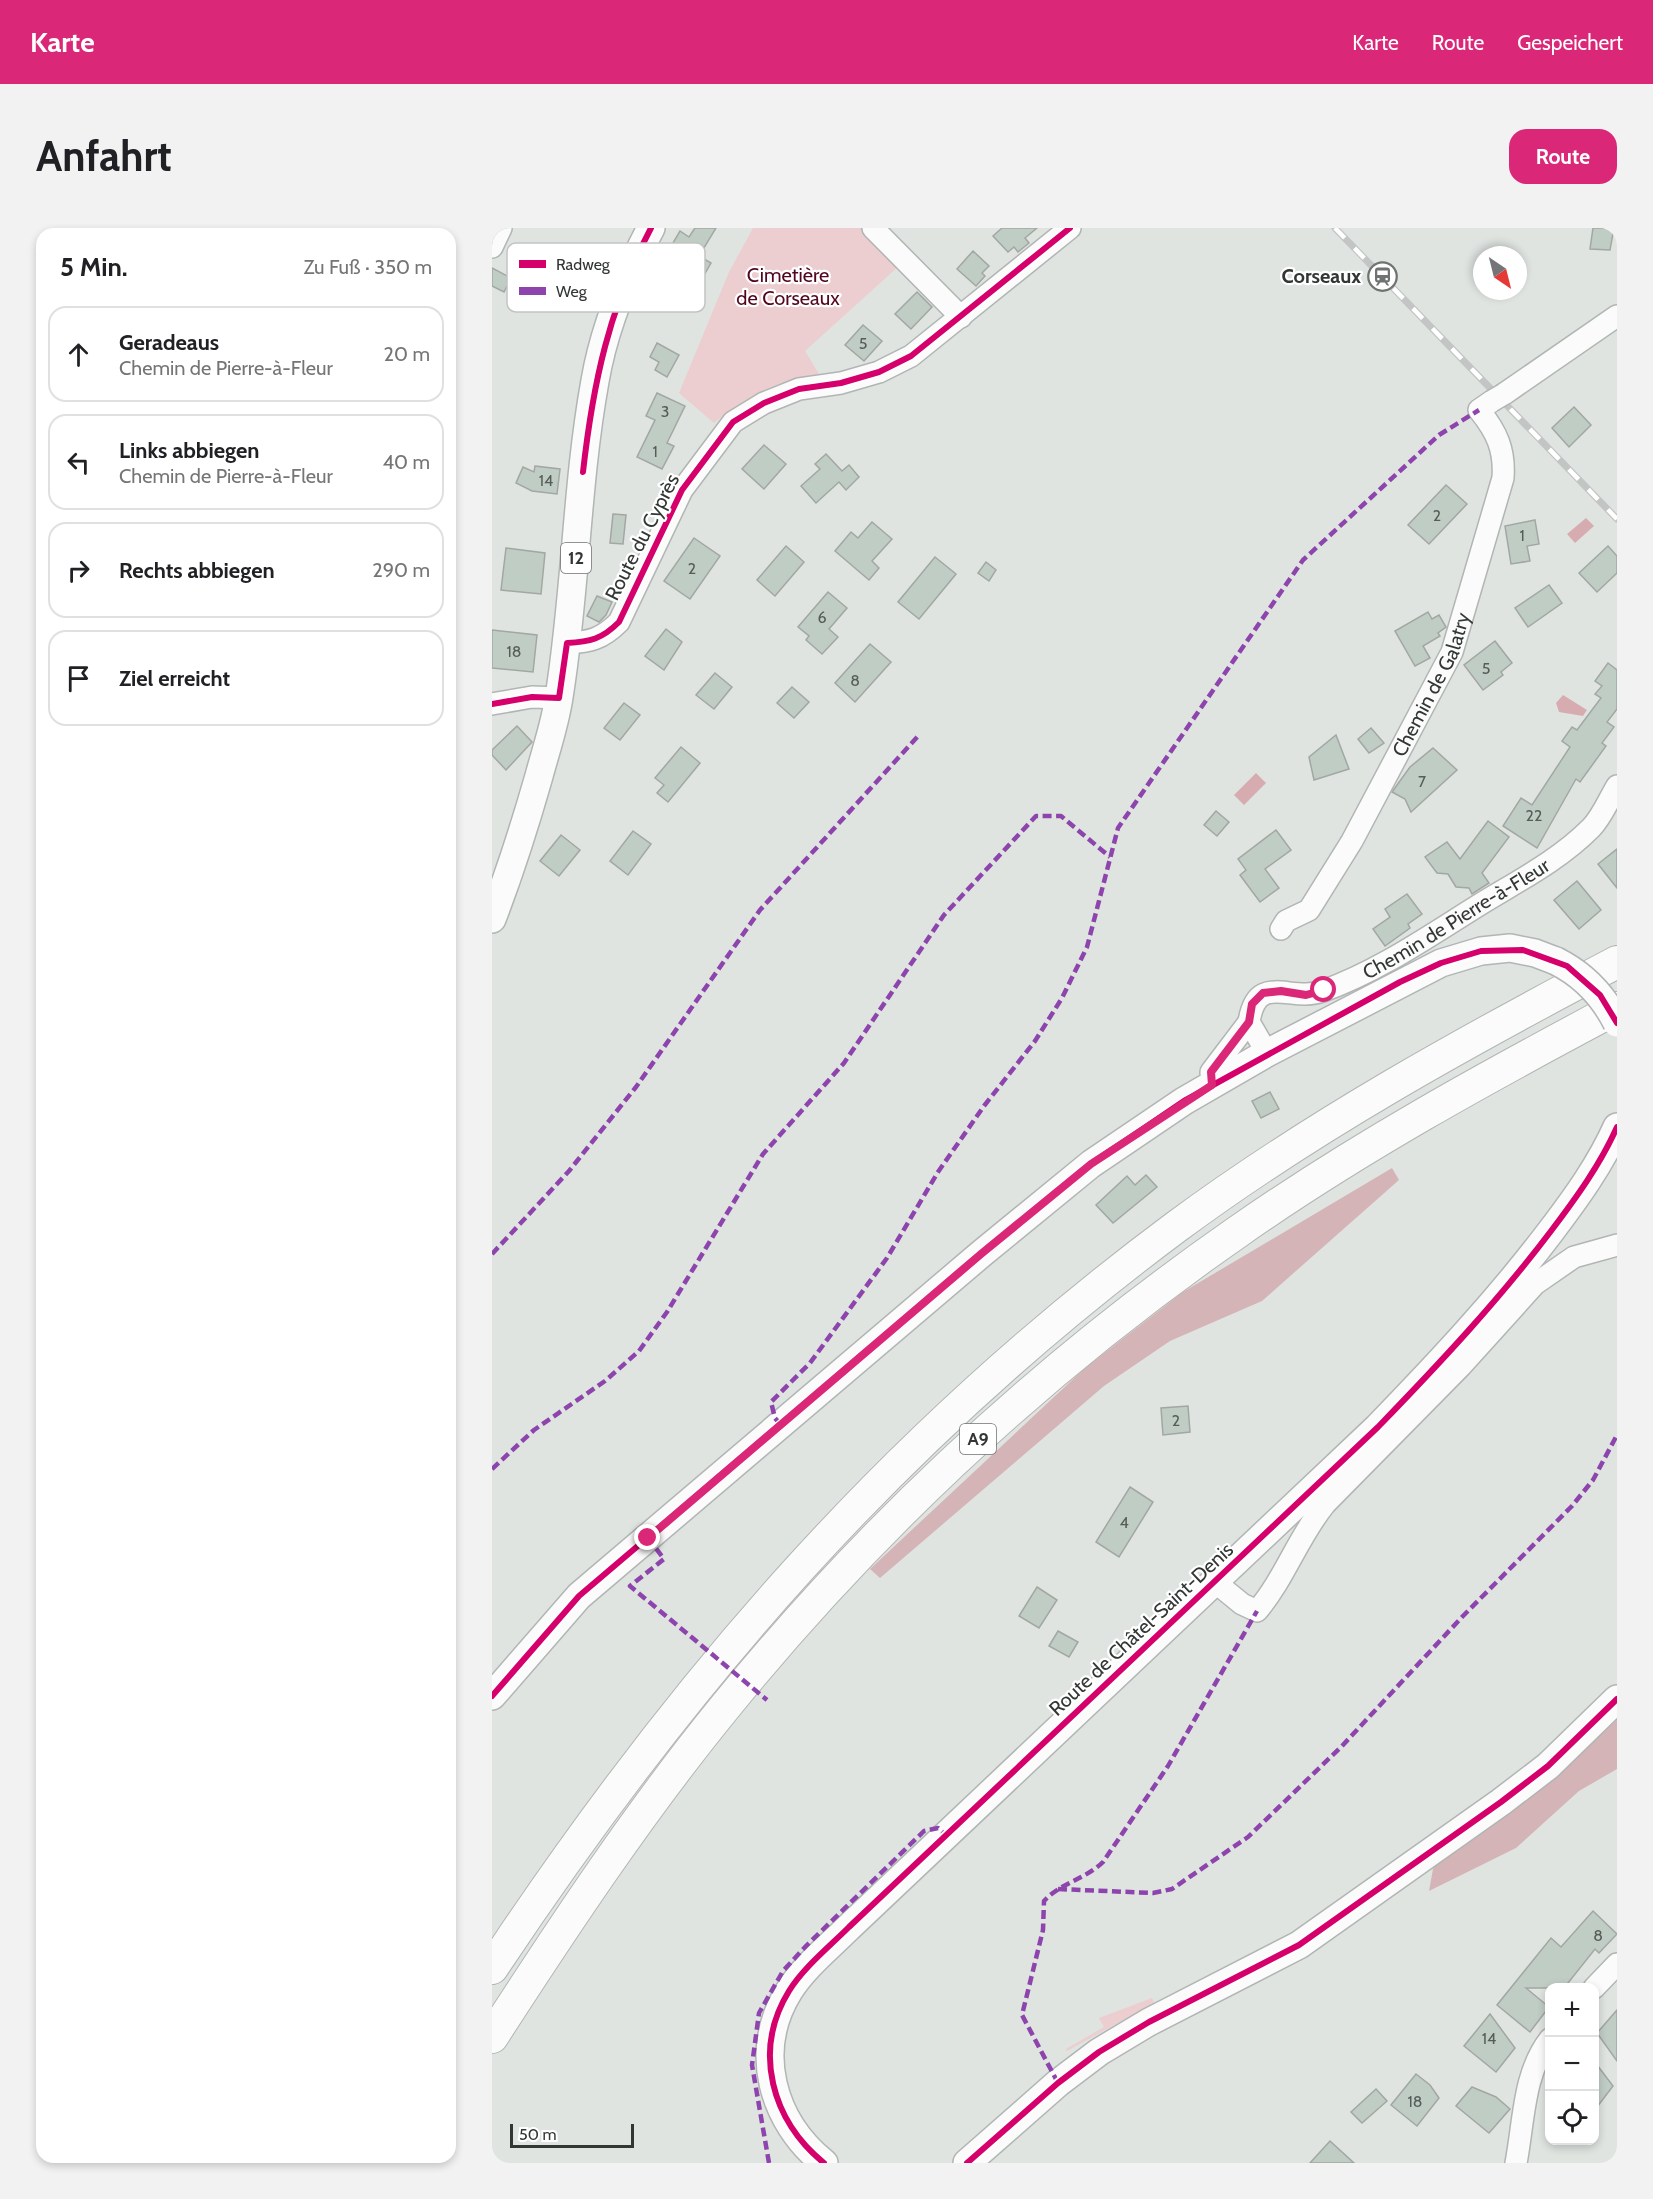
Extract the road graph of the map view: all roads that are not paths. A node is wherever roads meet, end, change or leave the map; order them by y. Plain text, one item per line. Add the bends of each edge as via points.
1 (501, 228) edge
2 (651, 228) edge
3 (873, 228) edge
4 (1070, 228) edge
5 (643, 243) edge
6 (492, 247) edge
7 (615, 312) edge
8 (1617, 316) edge
9 (961, 317) junction
10 (567, 643) junction
11 (559, 698) junction
12 (492, 704) edge
13 (1617, 786) edge
14 (492, 919) edge
15 (1281, 929) dead end
16 (1617, 962) edge
17 (1617, 1008) edge
18 (1249, 1022) junction
19 (1617, 1023) edge
20 (1268, 1053) junction
21 (1212, 1085) junction
22 (1617, 1127) edge
23 (1617, 1245) edge
24 (1215, 1582) junction
25 (492, 1696) edge
26 (1617, 1699) edge
27 (1617, 1964) edge
28 (492, 1968) edge
29 (1599, 1983) edge
30 (492, 2037) edge
31 (1544, 2046) edge
32 (824, 2163) edge
33 (967, 2163) edge
34 (1516, 2163) edge

1 - 6 street
2 - 5 main road, 12
3 - 9 street
4 - 9 street, Route du Cyprès
7 - 10 main road, 12 via 595,379
8 - 15 street, Chemin de Galatry via 1492,402 1504,458 1503,478 1452,652 1352,841 1309,910 1286,921
9 - 10 street, Route du Cyprès via 911,356 879,372 842,383 799,389 764,403 733,422 682,490 619,622 595,640
10 - 11 main road, 12
11 - 12 street via 532,697
11 - 14 main road, 12 via 515,860
13 - 18 street, Chemin de Pierre-à-Fleur via 1593,827 1546,867 1416,946 1324,990 1306,995 1263,993 1252,1004
16 - 28 highway, A9 via 1416,1072 1297,1144 1178,1226 1020,1351 887,1474 738,1635 615,1791
17 - 30 highway, A9 via 1389,1134 1238,1231 1093,1340 992,1426 865,1549 724,1708 613,1857
18 - 20 street
18 - 21 street, Chemin de Pierre-à-Fleur via 1211,1072
19 - 20 main road, bridge via 1589,983 1556,961 1510,948 1463,955 1400,982
20 - 21 main road
21 - 25 main road via 1091,1164 981,1254 579,1596
22 - 24 main road, Route de Châtel-Saint-Denis via 1578,1196 1512,1281 1378,1427
23 - 24 street via 1563,1262 1526,1293 1461,1366 1325,1504 1308,1527 1283,1577 1257,1611
24 - 32 main road, Route de Châtel-Saint-Denis via 841,1935 789,1991 777,2019 771,2048 773,2084 790,2128
26 - 33 main road via 1548,1766 1501,1802 1299,1945 1099,2052
27 - 29 street
31 - 34 street via 1533,2069

